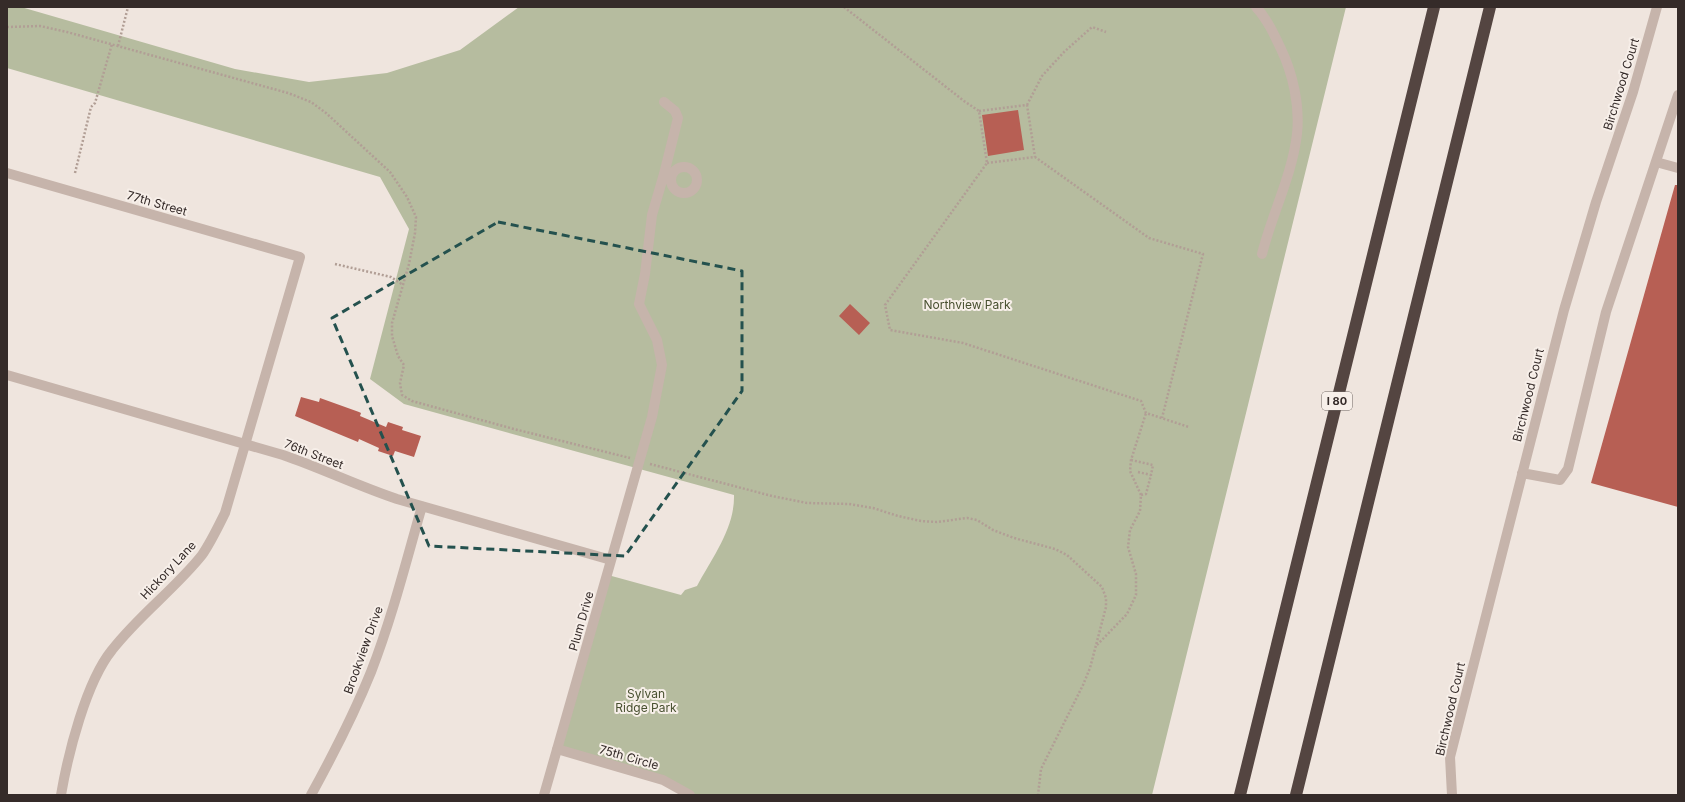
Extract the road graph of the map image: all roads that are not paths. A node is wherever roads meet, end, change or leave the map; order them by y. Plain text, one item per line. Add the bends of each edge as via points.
1 (1256, 7) edge
2 (1434, 7) edge
3 (1490, 7) edge
4 (1657, 7) edge
5 (1678, 96) edge
6 (664, 102) dead end
7 (1656, 162) junction
8 (1678, 168) edge
9 (7, 173) edge
10 (1262, 254) dead end
11 (300, 257) joint
12 (7, 375) edge
13 (246, 445) junction
14 (1522, 473) junction
15 (422, 506) junction
16 (611, 560) junction
17 (557, 749) junction
18 (61, 795) edge
19 (311, 795) edge
20 (544, 795) edge
21 (690, 795) edge
22 (1240, 795) edge
23 (1296, 795) edge
24 (1452, 795) edge

1 - 10 street via 1270,26 1287,62 1296,99 1297,134 1288,174
2 - 22 highway, I 80
3 - 23 highway
4 - 14 street, Birchwood Court via 1564,310
5 - 7 street
6 - 16 street, Plum Drive via 678,118 668,176 652,215 646,274 639,304 657,340 662,365 652,418
7 - 8 street
7 - 14 street via 1606,312 1568,469 1560,480
9 - 11 street, 77th Street
11 - 13 street, Hickory Lane
12 - 13 street, 76th Street
13 - 15 street, 76th Street via 310,464 374,492
13 - 18 street, Hickory Lane via 225,513 202,555 128,630 99,671 74,738
14 - 24 street, Birchwood Court via 1450,756
15 - 16 street, 76th Street
15 - 19 street, Brookview Drive via 371,672 350,720
16 - 17 street, Plum Drive
17 - 20 street, Plum Drive
17 - 21 street, 75th Circle via 663,780

